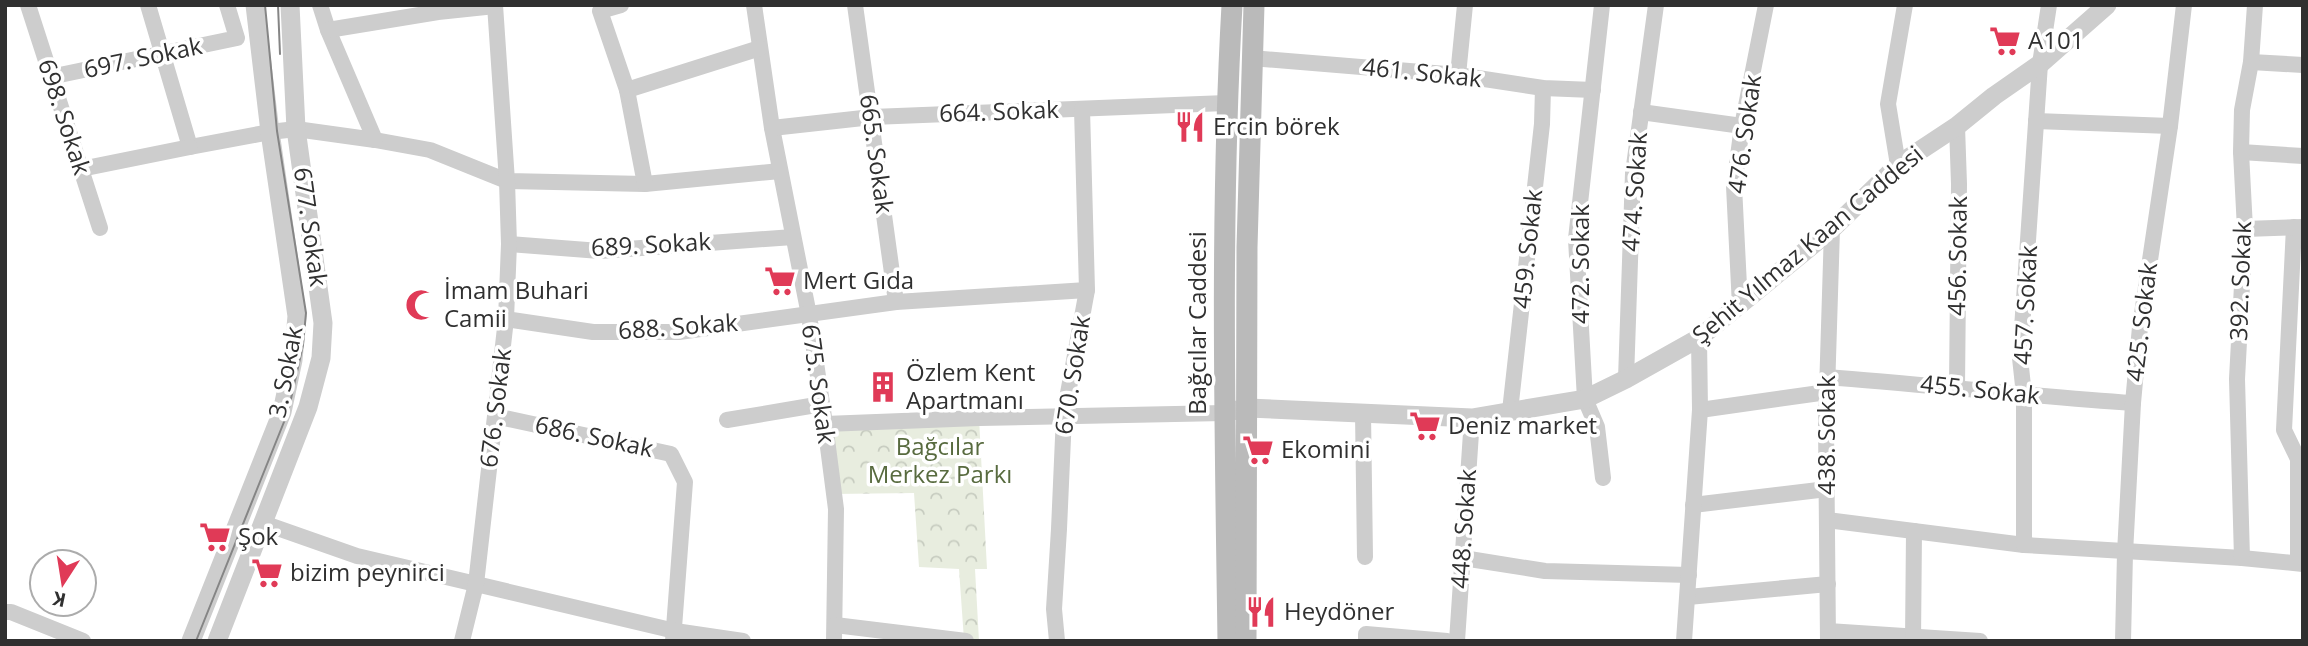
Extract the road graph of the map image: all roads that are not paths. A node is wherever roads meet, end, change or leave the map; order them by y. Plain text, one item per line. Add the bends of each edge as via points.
1 (28, 5) edge
2 (148, 5) edge
3 (227, 5) edge
4 (255, 5) edge
5 (290, 5) edge
6 (320, 5) edge
7 (495, 5) edge
8 (621, 5) edge
9 (754, 5) edge
10 (855, 5) edge
11 (1232, 5) edge
12 (1254, 5) edge
13 (1465, 5) edge
14 (1602, 5) edge
15 (1656, 5) edge
16 (1766, 5) edge
17 (1905, 5) edge
18 (2049, 5) edge
19 (2107, 5) edge
20 (2184, 5) edge
21 (2255, 5) edge
22 (328, 30) junction
23 (760, 48) junction
24 (163, 54) junction
25 (1251, 58) junction
26 (2251, 62) junction
27 (2040, 64) junction
28 (2303, 65) edge
29 (1458, 75) junction
30 (50, 77) junction
31 (1543, 88) junction
32 (627, 90) junction
33 (1593, 90) junction
34 (1226, 103) junction
35 (1082, 109) junction
36 (1641, 112) junction
37 (872, 117) junction
38 (2036, 121) junction
39 (1742, 126) junction
40 (1957, 126) junction
41 (2170, 126) junction
42 (772, 128) junction
43 (296, 129) junction
44 (270, 132) junction
45 (376, 140) junction
46 (190, 147) junction
47 (2241, 152) junction
48 (2303, 156) edge
49 (1898, 165) junction
50 (81, 169) junction
51 (780, 171) junction
52 (507, 181) junction
53 (645, 184) junction
54 (2298, 227) edge
55 (100, 228) dead end
56 (1832, 229) junction
57 (2245, 229) junction
58 (793, 237) junction
59 (509, 244) junction
60 (1087, 290) junction
61 (896, 302) junction
62 (1740, 306) junction
63 (808, 315) junction
64 (506, 319) junction
65 (1699, 338) junction
66 (1626, 379) junction
67 (1827, 385) junction
68 (1956, 387) junction
69 (2024, 396) junction
70 (1585, 399) junction
71 (2133, 403) junction
72 (822, 404) junction
73 (1248, 408) junction
74 (1700, 410) junction
75 (1510, 411) junction
76 (1224, 413) junction
77 (1363, 413) junction
78 (1064, 415) junction
79 (495, 416) junction
80 (1472, 418) junction
81 (727, 420) dead end
82 (825, 424) junction
83 (2284, 430) junction
84 (2303, 430) edge
85 (1604, 478) dead end
86 (1827, 489) junction
87 (1693, 505) junction
88 (1827, 520) junction
89 (263, 523) junction
90 (1914, 531) junction
91 (2024, 545) junction
92 (2125, 552) junction
93 (1365, 557) dead end
94 (1462, 558) junction
95 (2242, 558) junction
96 (2300, 564) edge
97 (1689, 575) junction
98 (475, 584) junction
99 (1828, 584) junction
100 (1688, 597) junction
101 (5, 612) edge
102 (834, 633) edge
103 (674, 636) edge
104 (1828, 636) edge
105 (1913, 638) edge
106 (83, 641) edge
107 (191, 641) edge
108 (217, 641) edge
109 (462, 641) edge
110 (743, 641) edge
111 (966, 641) edge
112 (1057, 641) edge
113 (1228, 641) edge
114 (1246, 641) edge
115 (1366, 641) edge
116 (1447, 641) edge
117 (1457, 641) edge
118 (1684, 641) edge
119 (1980, 641) edge
120 (2123, 641) edge

1 - 30 street, 698. Sokak
2 - 24 street
3 - 24 street, 697. Sokak via 237,38
4 - 44 street, 3. Sokak
5 - 43 street, 677. Sokak
6 - 22 street
7 - 22 street
7 - 52 street, 676. Sokak
8 - 32 street via 600,11
9 - 23 street, 675. Sokak
10 - 37 street, 665. Sokak
11 - 34 main road, Bağcılar Caddesi
12 - 25 main road, Bağcılar Caddesi
13 - 29 street
14 - 33 street, 472. Sokak
15 - 36 street, 474. Sokak
16 - 39 street, 476. Sokak
17 - 49 street via 1888,104
18 - 27 street, 457. Sokak
19 - 27 street, Şehit Yılmaz Kaan Caddesi
20 - 41 street, 425. Sokak
21 - 26 street, 392. Sokak
22 - 45 street
23 - 32 street
23 - 42 street, 675. Sokak
24 - 30 street, 697. Sokak
24 - 46 street
25 - 29 street, 461. Sokak
25 - 73 main road, Bağcılar Caddesi
26 - 28 street
26 - 47 street, 392. Sokak via 2242,110
27 - 38 street, 457. Sokak
27 - 40 street, Şehit Yılmaz Kaan Caddesi
29 - 31 street, 461. Sokak
30 - 50 street, 698. Sokak
31 - 33 street, 461. Sokak
31 - 75 street, 459. Sokak
32 - 53 street
33 - 70 street, 472. Sokak via 1576,239
34 - 35 street, 664. Sokak
34 - 76 main road, Bağcılar Caddesi
35 - 37 street, 664. Sokak
35 - 60 street, 670. Sokak
36 - 39 street
36 - 66 street, 474. Sokak via 1633,173
37 - 42 street, 664. Sokak
37 - 61 street, 665. Sokak
38 - 41 street
38 - 69 street, 457. Sokak via 2020,358
39 - 62 street, 476. Sokak via 1734,186
40 - 49 street, Şehit Yılmaz Kaan Caddesi
40 - 68 street, 456. Sokak
41 - 71 street, 425. Sokak
42 - 51 street, 675. Sokak
43 - 44 street
43 - 45 street
43 - 89 street, 677. Sokak via 323,323 321,358 308,407
44 - 46 street
44 - 107 street, 3. Sokak via 297,316 293,360 282,412
45 - 52 street via 430,150
46 - 50 street
47 - 48 street
47 - 57 street, 392. Sokak
49 - 56 street, Şehit Yılmaz Kaan Caddesi
50 - 55 street, 698. Sokak
51 - 53 street
51 - 58 street, 675. Sokak
52 - 53 street
52 - 59 street, 676. Sokak
54 - 57 street
54 - 83 street
56 - 62 street, Şehit Yılmaz Kaan Caddesi
56 - 67 street, 438. Sokak
57 - 95 street, 392. Sokak via 2237,379
58 - 59 street, 689. Sokak via 600,251
58 - 63 street, 675. Sokak
59 - 64 street, 676. Sokak
60 - 61 street, 688. Sokak
60 - 78 street, 670. Sokak
61 - 63 street, 688. Sokak
62 - 65 street, Şehit Yılmaz Kaan Caddesi
63 - 64 street, 688. Sokak via 680,332 593,332
63 - 72 street, 675. Sokak
64 - 79 street, 676. Sokak
65 - 66 street, Şehit Yılmaz Kaan Caddesi
65 - 74 street
66 - 70 street, Şehit Yılmaz Kaan Caddesi
67 - 68 street, 455. Sokak
67 - 74 street, 455. Sokak
67 - 86 street, 438. Sokak
68 - 69 street, 455. Sokak
69 - 71 street, 455. Sokak
69 - 91 street, 457. Sokak
70 - 75 street, Şehit Yılmaz Kaan Caddesi
70 - 85 street, 472. Sokak via 1597,427
71 - 92 street, 425. Sokak
72 - 81 street
72 - 82 street, 675. Sokak
73 - 76 street, Şehit Yılmaz Kaan Caddesi
73 - 77 street, Şehit Yılmaz Kaan Caddesi
73 - 114 main road, Bağcılar Caddesi
74 - 87 street
75 - 80 street, Şehit Yılmaz Kaan Caddesi
76 - 78 street
76 - 113 main road, Bağcılar Caddesi
77 - 80 street, Şehit Yılmaz Kaan Caddesi
77 - 93 street
78 - 82 street
78 - 112 street, 670. Sokak via 1054,609
79 - 98 street, 676. Sokak
79 - 103 street, 686. Sokak via 671,454 685,482
80 - 94 street, 448. Sokak
82 - 102 street, 675. Sokak via 836,509
83 - 84 street
83 - 96 street via 2298,459
86 - 87 street
86 - 88 street, 438. Sokak
87 - 97 street
88 - 90 street
88 - 99 street, 438. Sokak
89 - 98 street via 357,556
89 - 108 street, 677. Sokak
90 - 91 street
90 - 105 street
91 - 92 street
92 - 95 street
92 - 120 street, 425. Sokak
94 - 97 street via 1545,571
94 - 117 street, 448. Sokak
95 - 96 street
97 - 100 street
98 - 103 street
98 - 109 street, 676. Sokak
99 - 100 street
99 - 104 street, 438. Sokak
100 - 118 street
101 - 106 street
102 - 111 street
103 - 110 street
104 - 105 street
105 - 119 street
115 - 116 street via 1366,634

